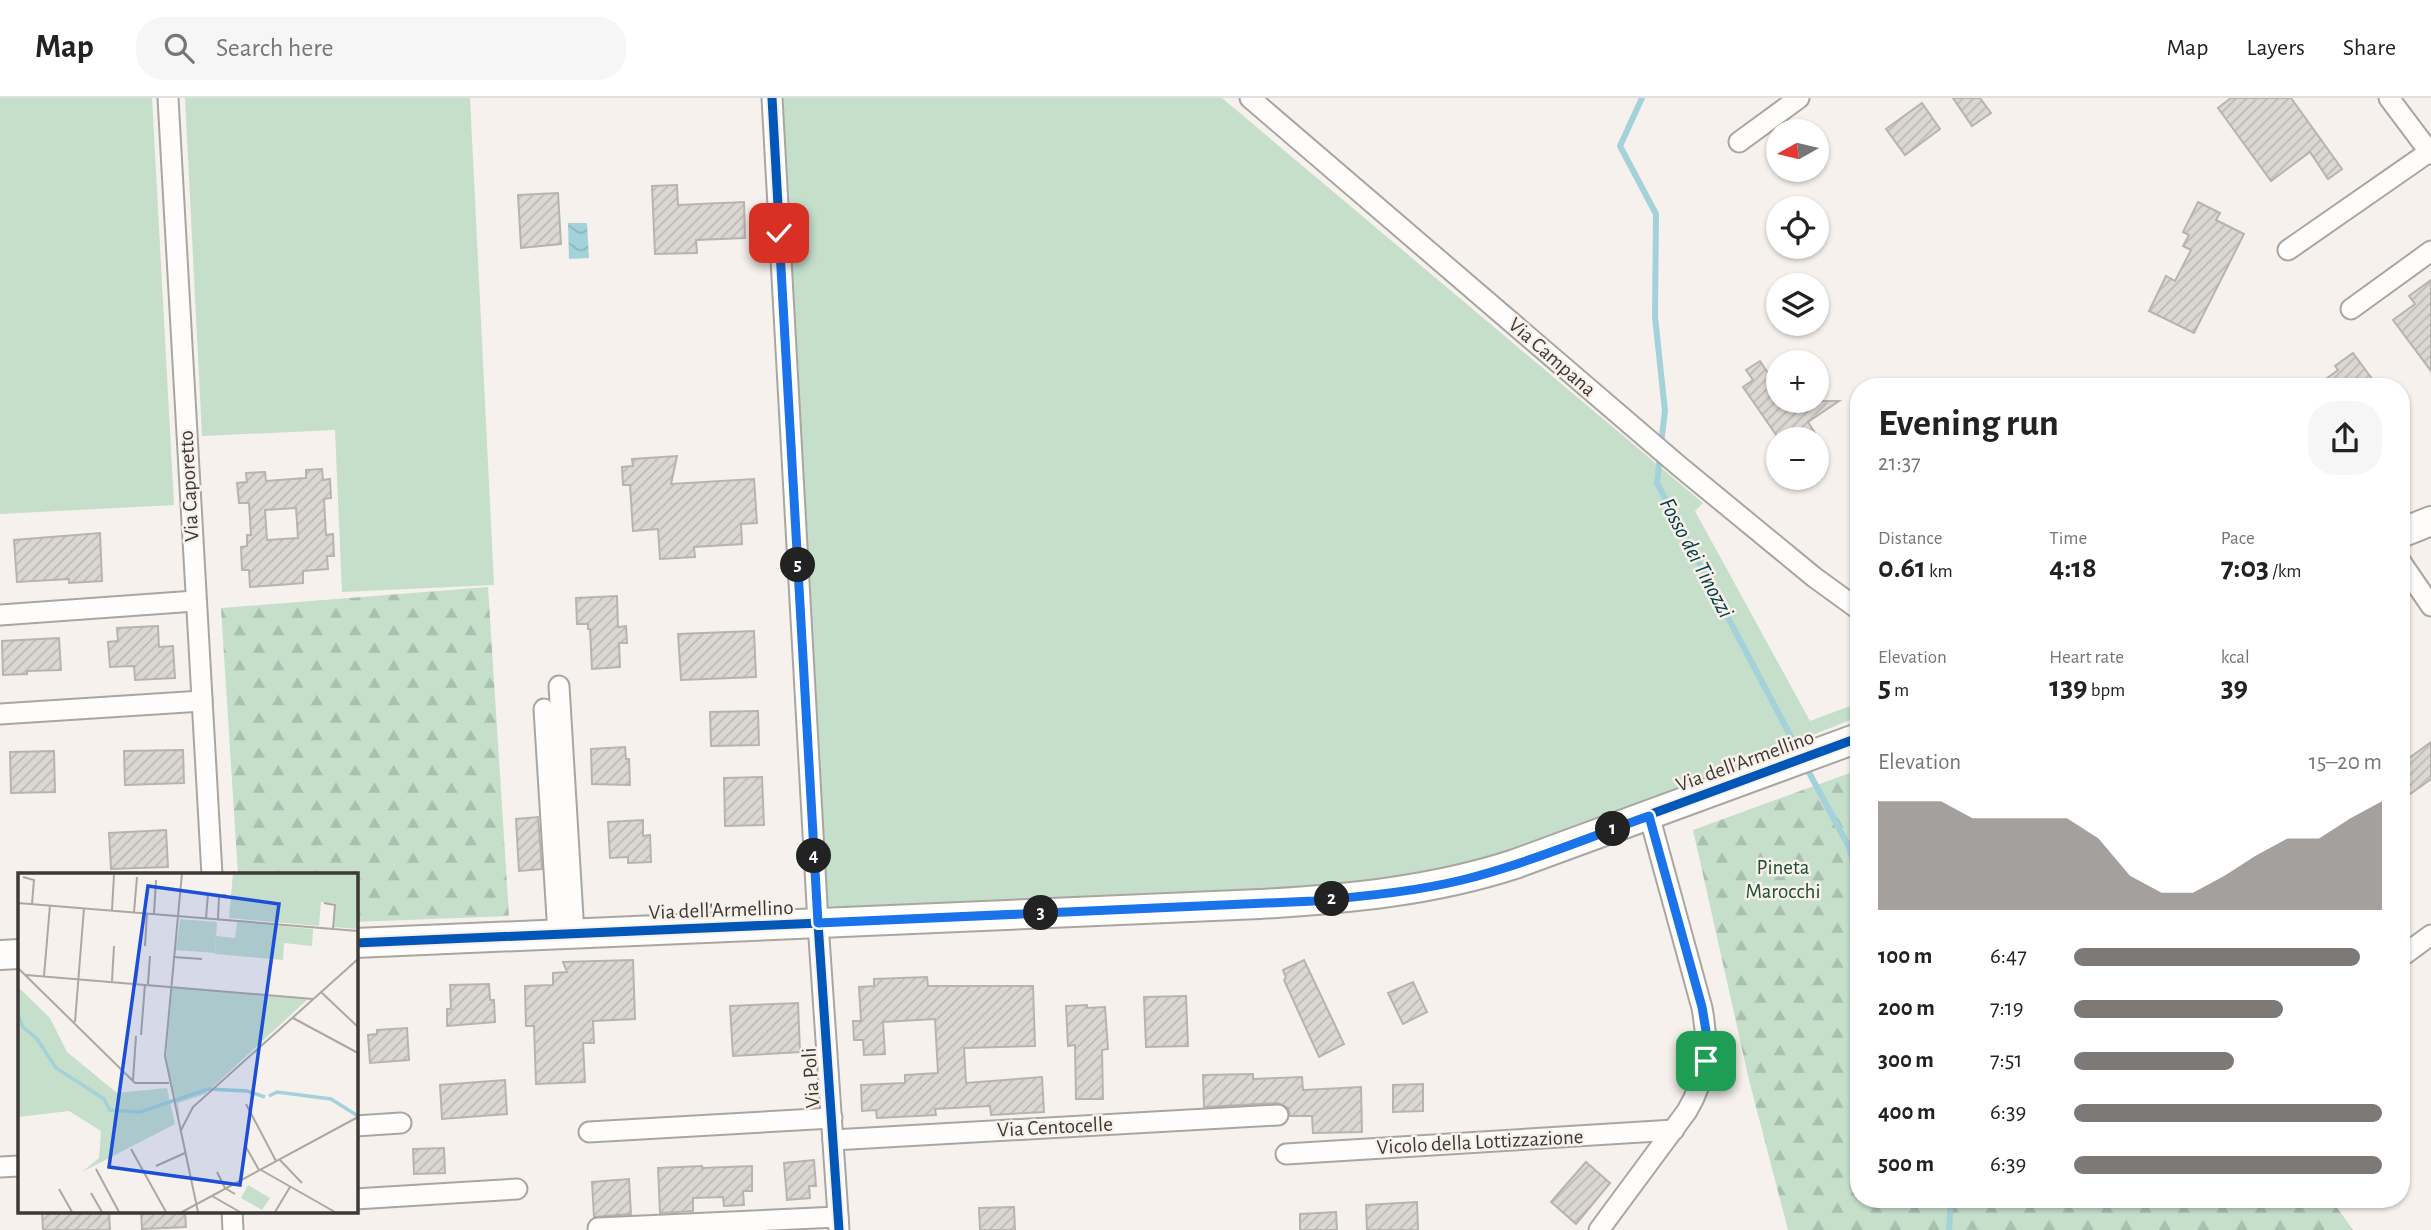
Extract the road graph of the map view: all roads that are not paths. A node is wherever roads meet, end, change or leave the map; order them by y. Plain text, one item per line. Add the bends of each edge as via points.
1 (168, 98) edge
2 (772, 98) edge
3 (1250, 98) edge
4 (1799, 98) edge
5 (2395, 101) edge
6 (1739, 142) dead end
7 (2430, 153) edge
8 (2288, 250) dead end
9 (2431, 251) edge
10 (2351, 309) dead end
11 (2431, 521) edge
12 (2410, 529) edge
13 (2410, 575) edge
14 (195, 601) junction
15 (1850, 603) edge
16 (2431, 606) edge
17 (0, 615) edge
18 (559, 685) dead end
19 (202, 701) junction
20 (544, 709) dead end
21 (0, 714) edge
22 (1850, 740) edge
23 (1649, 816) junction
24 (212, 873) edge
25 (818, 923) junction
26 (566, 934) junction
27 (2431, 935) edge
28 (357, 943) edge
29 (2410, 950) edge
30 (18, 954) edge
31 (0, 955) edge
32 (1278, 1115) dead end
33 (832, 1118) junction
34 (401, 1122) dead end
35 (357, 1126) edge
36 (1674, 1130) junction
37 (589, 1132) dead end
38 (833, 1140) junction
39 (1286, 1154) dead end
40 (18, 1166) edge
41 (0, 1167) edge
42 (517, 1189) dead end
43 (357, 1199) edge
44 (232, 1212) edge
45 (839, 1224) edge
46 (598, 1228) dead end
47 (233, 1230) edge
48 (1599, 1230) edge

1 - 14 street, Via Caporetto
2 - 25 street, Via Poli
3 - 15 street, Via Campana via 1679,466
4 - 6 street
5 - 7 street
7 - 8 street
9 - 10 street
11 - 12 street
13 - 16 street
14 - 17 street
14 - 19 street, Via Caporetto
18 - 26 street
19 - 21 street
19 - 24 street, Via Caporetto
20 - 26 street
22 - 23 street, Via dell'Armellino
23 - 25 street, Via dell'Armellino via 1495,870 1383,894
23 - 36 street via 1706,1031 1701,1082
25 - 26 street, Via dell'Armellino
25 - 33 street, Via Poli
26 - 28 street, Via dell'Armellino
27 - 29 street
30 - 31 street
32 - 38 street, Via Centocelle
33 - 37 street
33 - 38 street, Via Poli
34 - 35 street
36 - 39 street, Vicolo della Lottizzazione
36 - 48 street
38 - 45 street, Via Poli
40 - 41 street
42 - 43 street
44 - 47 street
45 - 46 street

